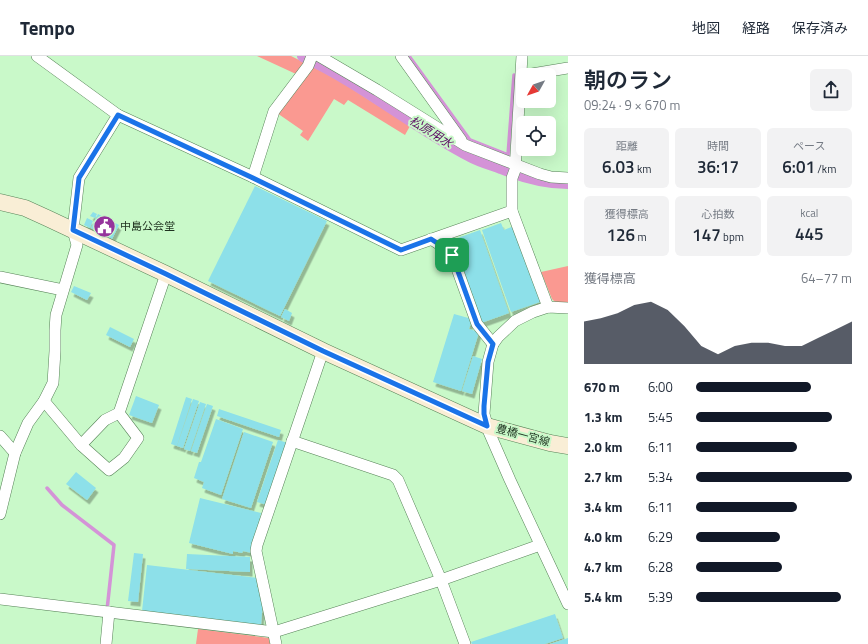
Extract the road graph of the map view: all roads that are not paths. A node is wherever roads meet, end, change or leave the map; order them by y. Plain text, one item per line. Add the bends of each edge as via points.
1 (37, 56) edge
2 (312, 56) edge
3 (319, 56) edge
4 (401, 56) edge
5 (522, 56) edge
6 (523, 68) edge
7 (568, 68) edge
8 (556, 70) edge
9 (520, 108) edge
10 (118, 115) junction
11 (465, 145) junction
12 (514, 171) junction
13 (253, 178) junction
14 (568, 178) edge
15 (0, 202) edge
16 (512, 211) junction
17 (73, 230) junction
18 (431, 239) junction
19 (166, 274) junction
20 (0, 277) edge
21 (63, 290) junction
22 (548, 306) junction
23 (568, 308) edge
24 (493, 344) junction
25 (323, 351) junction
26 (44, 401) junction
27 (118, 413) junction
28 (487, 426) junction
29 (0, 436) edge
30 (292, 441) junction
31 (81, 445) junction
32 (568, 446) edge
33 (15, 453) junction
34 (0, 514) edge
35 (540, 545) junction
36 (441, 580) junction
37 (0, 598) edge
38 (568, 604) edge
39 (109, 612) junction
40 (274, 632) junction
41 (106, 644) edge
42 (276, 644) edge
43 (465, 644) edge

1 - 10 street
2 - 13 street via 308,66 274,111
3 - 11 street
4 - 11 street
5 - 6 street
7 - 8 street
9 - 12 street
10 - 13 street
10 - 17 street via 79,178
11 - 12 street
12 - 14 street
12 - 16 street
13 - 18 street via 401,250
15 - 17 main road, 豊橋一宮線 via 24,208
16 - 18 street
16 - 22 street
17 - 19 main road, 豊橋一宮線
17 - 21 street via 77,245
18 - 24 street via 451,252 477,324
19 - 25 main road, 豊橋一宮線
19 - 27 street
20 - 21 street
21 - 26 street via 56,316 53,382
22 - 23 street
22 - 24 street via 516,321
24 - 28 street via 488,362 484,406
25 - 28 main road, 豊橋一宮線
25 - 30 street
26 - 31 street
26 - 33 street via 28,423
27 - 31 street via 105,420
27 - 31 street via 138,438 124,458 109,470
28 - 32 main road, 豊橋一宮線
28 - 35 street
29 - 33 street
30 - 36 street via 393,475 398,480
30 - 40 street via 256,551
33 - 34 street
35 - 36 street
35 - 38 street
36 - 40 street
36 - 43 street
37 - 39 street
39 - 40 street
39 - 41 street
40 - 42 street

